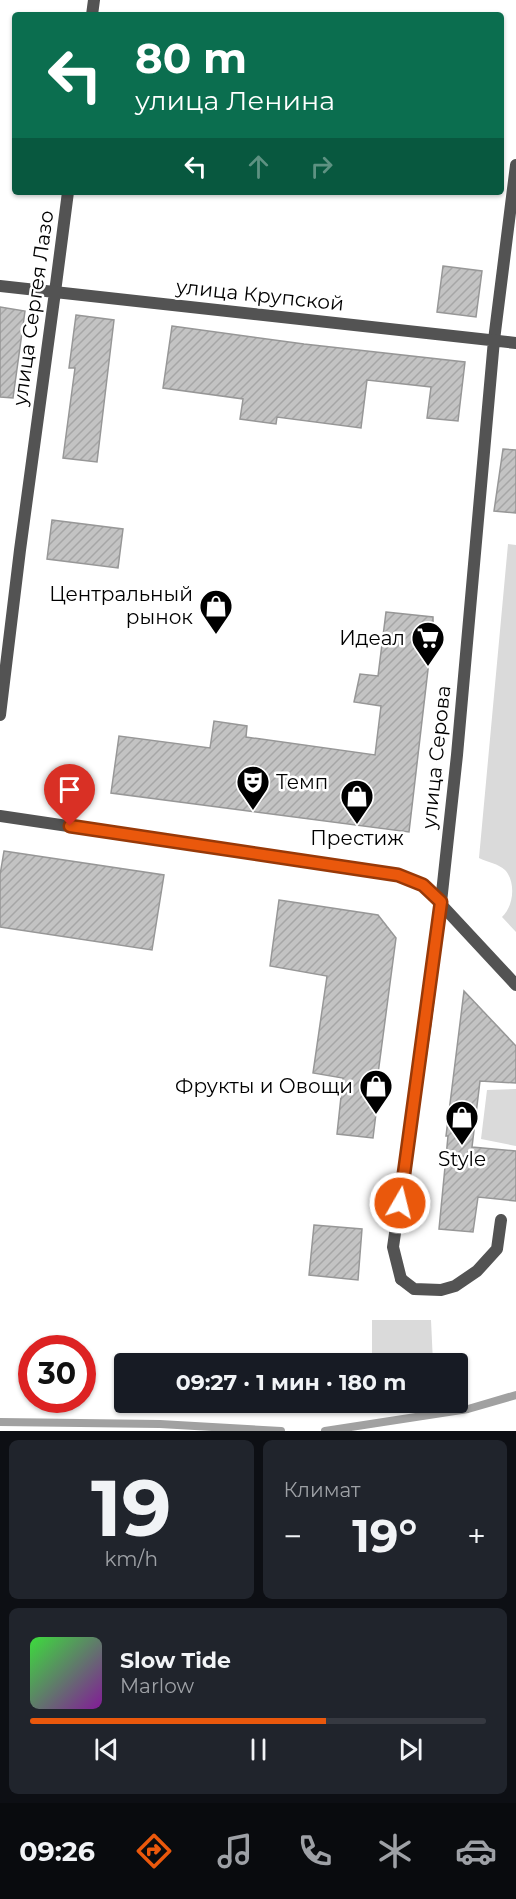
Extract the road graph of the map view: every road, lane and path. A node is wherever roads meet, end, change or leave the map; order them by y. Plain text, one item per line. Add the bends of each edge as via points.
1 (516, 165) edge
2 (68, 195) edge
3 (0, 286) edge
4 (55, 292) junction
5 (494, 340) junction
6 (516, 343) edge
7 (0, 715) edge
8 (0, 816) edge
9 (441, 902) junction
10 (516, 985) edge
11 (501, 1221) dead end

1 - 5 street, улица Серова
2 - 4 street, улица Сергея Лазо
3 - 4 street, улица Крупской
4 - 5 street, улица Крупской
4 - 7 street, улица Сергея Лазо
5 - 6 street, улица Крупской
5 - 9 street, улица Серова
8 - 9 street via 398,875 423,885
9 - 10 street
9 - 11 street, улица Серова via 393,1247 401,1279 414,1289 441,1290 454,1286 477,1271 496,1249

